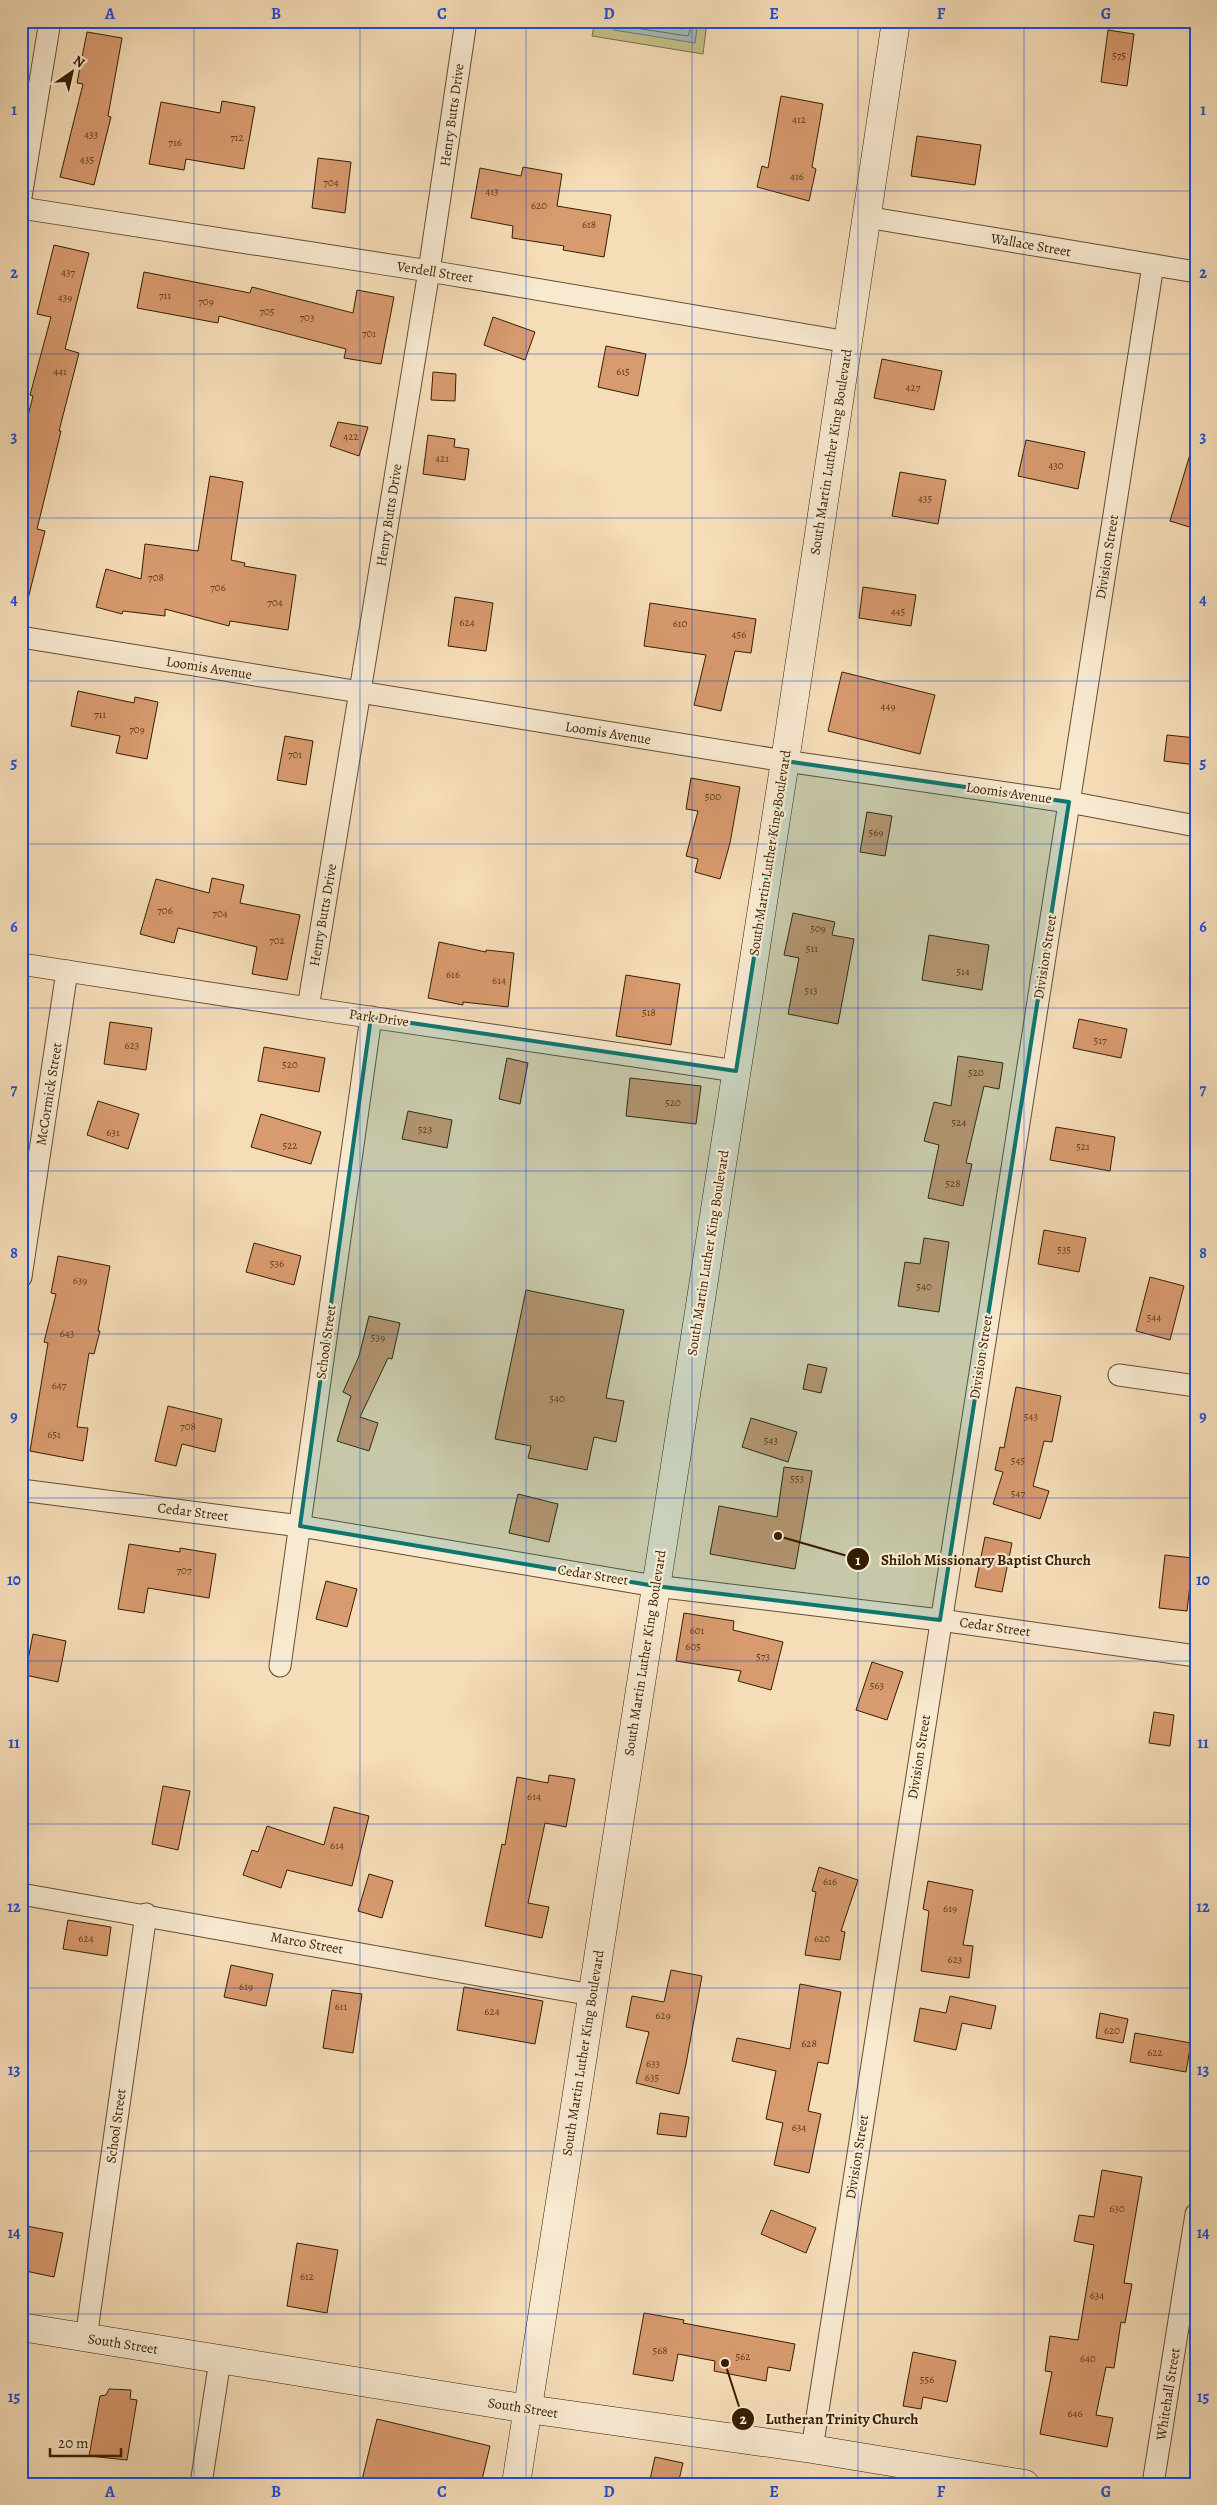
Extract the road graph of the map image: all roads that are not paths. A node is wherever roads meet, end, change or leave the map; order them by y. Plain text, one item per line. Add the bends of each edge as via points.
1 (50, 21) edge
2 (466, 21) edge
3 (896, 21) edge
4 (21, 197) edge
5 (21, 208) edge
6 (866, 217) junction
7 (1152, 265) junction
8 (429, 271) junction
9 (1196, 272) edge
10 (848, 342) junction
11 (21, 637) edge
12 (361, 693) junction
13 (785, 761) junction
14 (1069, 802) junction
15 (1196, 826) edge
16 (21, 964) edge
17 (67, 971) junction
18 (308, 1008) junction
19 (371, 1017) junction
20 (736, 1071) junction
21 (21, 1277) edge
22 (1119, 1375) dead end
23 (1196, 1386) edge
24 (21, 1490) edge
25 (300, 1526) junction
26 (656, 1586) junction
27 (940, 1620) junction
28 (1196, 1656) edge
29 (280, 1666) dead end
30 (21, 1894) edge
31 (146, 1914) junction
32 (592, 1994) junction
33 (1196, 2214) edge
34 (21, 2327) edge
35 (86, 2338) junction
36 (220, 2360) junction
37 (528, 2410) junction
38 (812, 2448) junction
39 (201, 2484) edge
40 (516, 2484) edge
41 (1025, 2484) edge
42 (1154, 2484) edge

1 - 4 street
2 - 8 street, Henry Butts Drive
3 - 6 street, South Martin Luther King Boulevard
5 - 8 street, Verdell Street
6 - 7 street, Wallace Street
6 - 10 street, South Martin Luther King Boulevard
7 - 9 street, Wallace Street
7 - 14 street, Division Street
8 - 10 street, Verdell Street
8 - 12 street, Henry Butts Drive
10 - 13 street, South Martin Luther King Boulevard
11 - 12 street, Loomis Avenue
12 - 13 street, Loomis Avenue
12 - 18 street, Henry Butts Drive
13 - 14 street, Loomis Avenue
13 - 20 street, South Martin Luther King Boulevard
14 - 15 street, Loomis Avenue
14 - 27 street, Division Street
16 - 17 street, Park Drive
17 - 18 street, Park Drive
17 - 21 street, McCormick Street
18 - 19 street, Park Drive
19 - 20 street, Park Drive
19 - 25 street, School Street
20 - 26 street, South Martin Luther King Boulevard
22 - 23 street
24 - 25 street, Cedar Street
25 - 26 street, Cedar Street
25 - 29 street, School Street
26 - 27 street, Cedar Street
26 - 32 street, South Martin Luther King Boulevard
27 - 28 street, Cedar Street
27 - 38 street, Division Street
30 - 31 street, Marco Street
31 - 32 street, Marco Street
31 - 35 street, School Street
32 - 37 street, South Martin Luther King Boulevard
33 - 42 street, Whitehall Street
34 - 35 street, South Street
35 - 36 street, South Street
36 - 37 street, South Street
36 - 39 street
37 - 38 street, South Street
37 - 40 street, South Martin Luther King Boulevard
38 - 41 street, South Street

